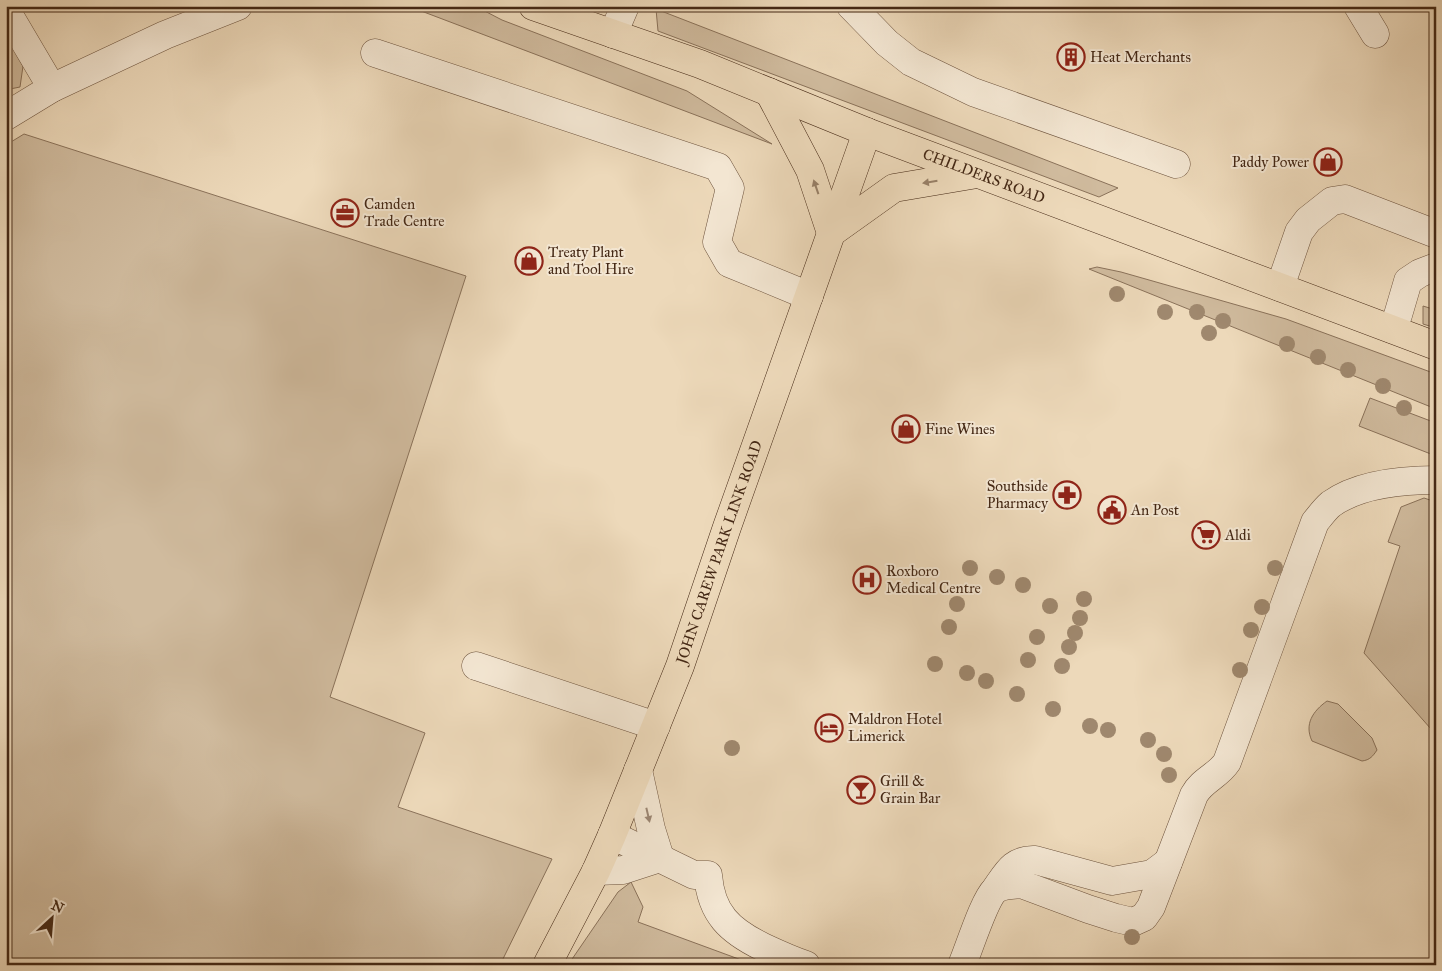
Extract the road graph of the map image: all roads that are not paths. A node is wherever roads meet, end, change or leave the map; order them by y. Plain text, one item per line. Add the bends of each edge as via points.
1 (238, 6) edge
2 (533, 6) edge
3 (625, 6) edge
4 (851, 6) edge
5 (1358, 6) edge
6 (6, 10) edge
7 (613, 34) junction
8 (1375, 34) dead end
9 (375, 53) dead end
10 (52, 88) junction
11 (769, 92) junction
12 (6, 116) edge
13 (867, 132) junction
14 (1176, 164) dead end
15 (978, 174) junction
16 (831, 233) junction
17 (1436, 234) edge
18 (1436, 267) edge
19 (1280, 287) junction
20 (809, 296) junction
21 (1392, 329) junction
22 (1436, 346) edge
23 (1436, 480) edge
24 (476, 666) dead end
25 (656, 726) junction
26 (638, 770) junction
27 (612, 835) junction
28 (660, 858) junction
29 (1168, 862) junction
30 (596, 871) junction
31 (995, 890) junction
32 (548, 965) edge
33 (806, 965) edge
34 (962, 965) edge

1 - 10 street
2 - 7 main road, CHILDERS ROAD
3 - 7 street
4 - 14 street via 911,62 973,92
5 - 8 street
6 - 10 street
7 - 11 main road, CHILDERS ROAD
9 - 20 street via 718,167 730,188 716,242 729,263
10 - 12 street
11 - 13 main road, CHILDERS ROAD
16 -> 11 main road via 810,170
13 - 15 main road, CHILDERS ROAD
13 - 16 main road, JOHN CAREW PARK LINK ROAD
15 -> 16 main road via 894,188
15 - 19 main road, CHILDERS ROAD
16 - 20 main road, JOHN CAREW PARK LINK ROAD
17 - 19 street via 1345,199 1332,201 1308,220 1299,232
18 - 21 street via 1408,281
19 - 21 main road, CHILDERS ROAD
20 - 25 main road, JOHN CAREW PARK LINK ROAD
21 - 22 main road, CHILDERS ROAD
23 - 29 street via 1406,480 1348,495 1329,505 1315,522 1227,762 1199,786
24 - 25 street
25 - 26 main road, JOHN CAREW PARK LINK ROAD
26 - 27 main road, JOHN CAREW PARK LINK ROAD
26 -> 28 street
27 - 28 street
27 - 30 main road, JOHN CAREW PARK LINK ROAD
28 - 30 street via 623,870
28 - 33 street via 694,874 708,876 714,905 730,927 743,937
29 - 31 street via 1152,874 1112,881 1026,860 1017,862
29 - 31 street via 1151,907 1144,917 1133,922 1021,884
30 - 32 main road, JOHN CAREW PARK LINK ROAD
31 - 34 street

